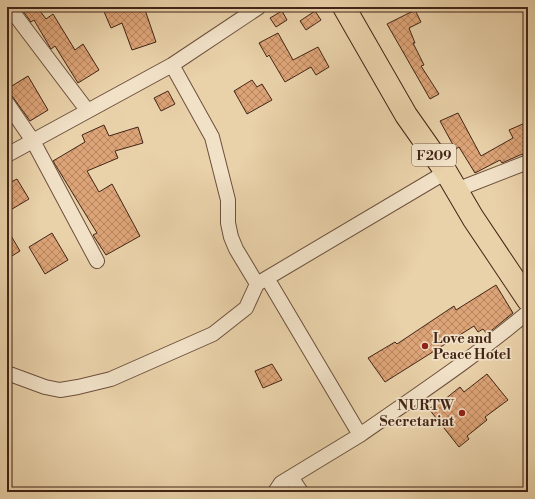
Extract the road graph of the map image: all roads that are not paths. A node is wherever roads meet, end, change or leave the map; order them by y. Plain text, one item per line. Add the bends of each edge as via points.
1 (9, 7) edge
2 (259, 7) edge
3 (344, 7) edge
4 (172, 65) junction
5 (7, 103) edge
6 (87, 110) junction
7 (33, 141) junction
8 (7, 154) edge
9 (528, 162) edge
10 (451, 181) junction
11 (97, 261) dead end
12 (262, 281) junction
13 (528, 300) edge
14 (528, 312) edge
15 (7, 373) edge
16 (360, 435) junction
17 (291, 477) junction
18 (274, 492) edge
19 (301, 492) edge

1 - 6 street
2 - 4 street
3 - 10 main road, F209 via 406,115
4 - 6 street
4 - 12 street via 212,137 228,200 228,223 236,249
5 - 7 street
6 - 7 street
7 - 8 street
7 - 11 street
9 - 10 street
10 - 12 street
10 - 13 main road, F209
12 - 15 street via 246,308 213,334 111,379 60,390
12 - 16 street
14 - 16 street via 461,364
16 - 17 street
17 - 18 street via 281,483
17 - 19 street

